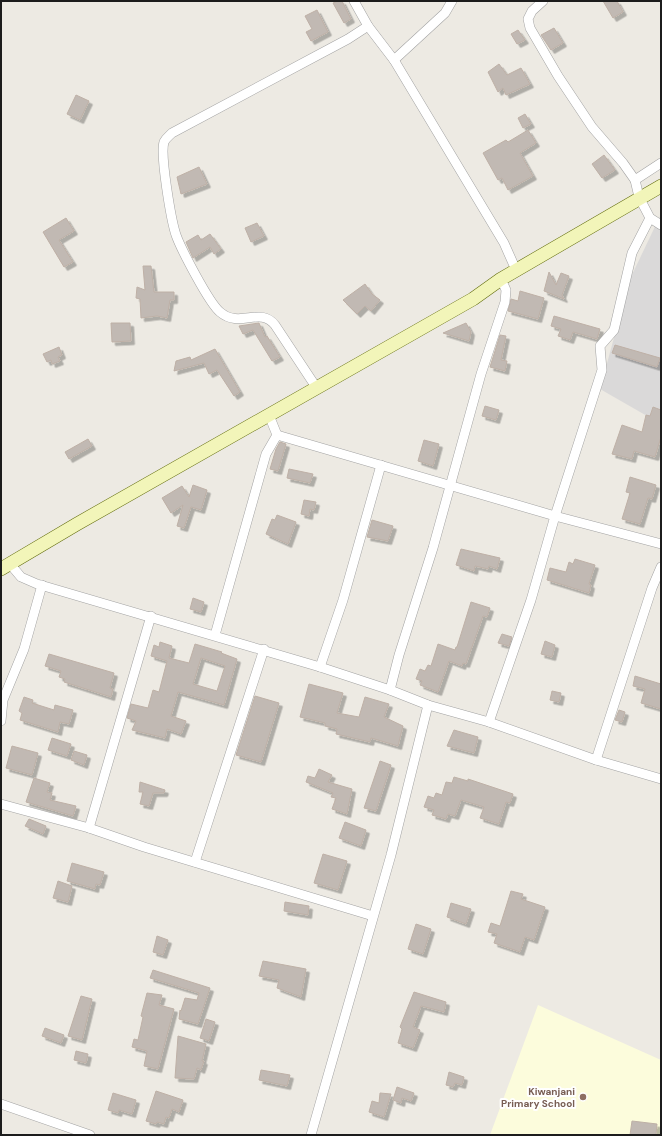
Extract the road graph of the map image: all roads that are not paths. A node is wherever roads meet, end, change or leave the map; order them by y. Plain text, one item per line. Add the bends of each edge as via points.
1 (354, 1) edge
2 (452, 1) edge
3 (543, 1) edge
4 (368, 26) junction
5 (394, 60) junction
6 (661, 163) edge
7 (635, 180) junction
8 (661, 186) edge
9 (639, 197) junction
10 (650, 218) junction
11 (661, 225) edge
12 (516, 270) junction
13 (501, 279) junction
14 (316, 387) junction
15 (269, 414) junction
16 (277, 435) junction
17 (381, 465) junction
18 (450, 486) junction
19 (555, 516) junction
20 (661, 544) edge
21 (5, 567) edge
22 (661, 567) edge
23 (42, 585) junction
24 (151, 616) junction
25 (215, 635) junction
26 (264, 650) junction
27 (320, 667) junction
28 (390, 690) junction
29 (428, 705) junction
30 (1, 721) edge
31 (489, 722) junction
32 (596, 760) junction
33 (661, 779) edge
34 (1, 804) edge
35 (89, 828) junction
36 (196, 862) junction
37 (373, 916) junction
38 (1, 1104) edge
39 (90, 1135) edge
40 (311, 1135) edge

1 - 4 street
2 - 5 street via 445,13
3 - 7 street via 532,11 528,19 530,28 588,120
4 - 5 street
4 - 14 street via 172,133 163,147 176,234 211,301 220,312 231,318 239,320 260,317 272,321
5 - 12 street via 504,243
6 - 7 street
7 - 9 street
8 - 9 street
9 - 10 street
9 - 12 street via 606,219
10 - 11 street
10 - 19 street via 632,253 614,330 600,346 602,370
12 - 13 street
13 - 14 street
13 - 18 street via 506,290 505,302 481,374
14 - 15 street
15 - 16 street
15 - 21 street
16 - 17 street
16 - 25 street via 266,454
17 - 18 street
17 - 27 street via 343,600
18 - 19 street
18 - 28 street
19 - 20 street
19 - 31 street via 531,600
21 - 23 street
22 - 32 street
23 - 24 street
23 - 30 street via 24,649 5,694
24 - 25 street
24 - 35 street
25 - 26 street
26 - 27 street
26 - 36 street
27 - 28 street
28 - 29 street
29 - 31 street
29 - 37 street via 391,855
31 - 32 street
32 - 33 street
34 - 35 street
35 - 36 street
36 - 37 street
37 - 40 street
38 - 39 street

